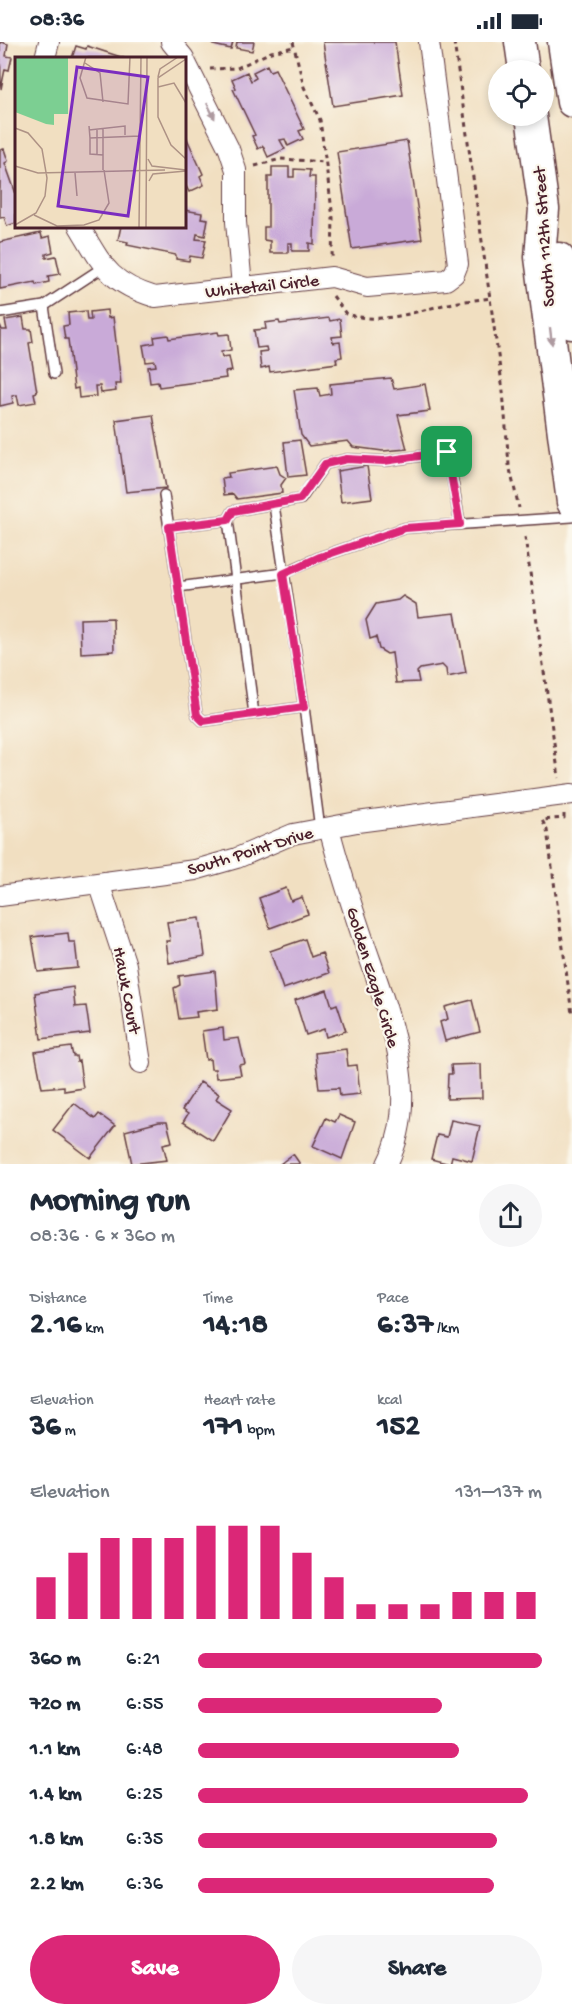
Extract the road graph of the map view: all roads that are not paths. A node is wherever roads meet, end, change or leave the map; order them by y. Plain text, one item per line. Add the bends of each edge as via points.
1 (49, 42) edge
2 (429, 42) edge
3 (520, 42) edge
4 (563, 42) edge
5 (45, 57) edge
6 (523, 60) edge
7 (186, 66) edge
8 (572, 102) edge
9 (532, 126) edge
10 (544, 209) junction
11 (80, 228) edge
12 (105, 266) junction
13 (242, 286) junction
14 (44, 306) junction
15 (0, 313) edge
16 (572, 324) edge
17 (54, 374) dead end
18 (164, 495) dead end
19 (572, 502) edge
20 (274, 505) junction
21 (572, 517) edge
22 (228, 520) junction
23 (460, 524) junction
24 (169, 527) junction
25 (283, 574) junction
26 (236, 579) junction
27 (178, 587) junction
28 (304, 707) junction
29 (254, 714) junction
30 (572, 794) edge
31 (324, 828) junction
32 (99, 883) junction
33 (0, 896) edge
34 (141, 1062) dead end
35 (387, 1164) edge

1 - 5 street
2 - 13 street, Whitetail Circle via 458,264 454,274 446,280 400,286 368,287 332,277
3 - 6 main road
4 - 8 main road
7 -> 13 street via 229,148 236,170
9 - 10 main road, South 112th Street
10 - 16 main road via 557,249
10 -> 19 main road, South 112th Street via 540,257
11 - 12 street, Whitetail Circle
12 - 13 street, Whitetail Circle via 113,278 132,290 155,297
12 - 14 lane
14 - 15 lane
14 - 17 lane
18 - 24 lane
20 - 22 lane via 233,511
20 - 23 lane via 300,499 325,464 447,452
20 - 25 lane
21 - 23 lane
22 - 24 lane
22 - 26 lane
23 - 25 lane via 405,528
24 - 27 lane
25 - 26 lane
25 - 28 lane
26 - 27 lane
26 - 29 lane
27 - 29 lane via 197,715 203,721
28 - 29 lane
28 - 31 lane
30 - 31 street, South Point Drive
31 - 32 street, South Point Drive via 292,834 237,858 195,870
31 - 35 street, Golden Eagle Circle via 396,1035 402,1082 398,1129
32 - 33 street, South Point Drive
32 - 34 street, Hawk Court via 126,965

